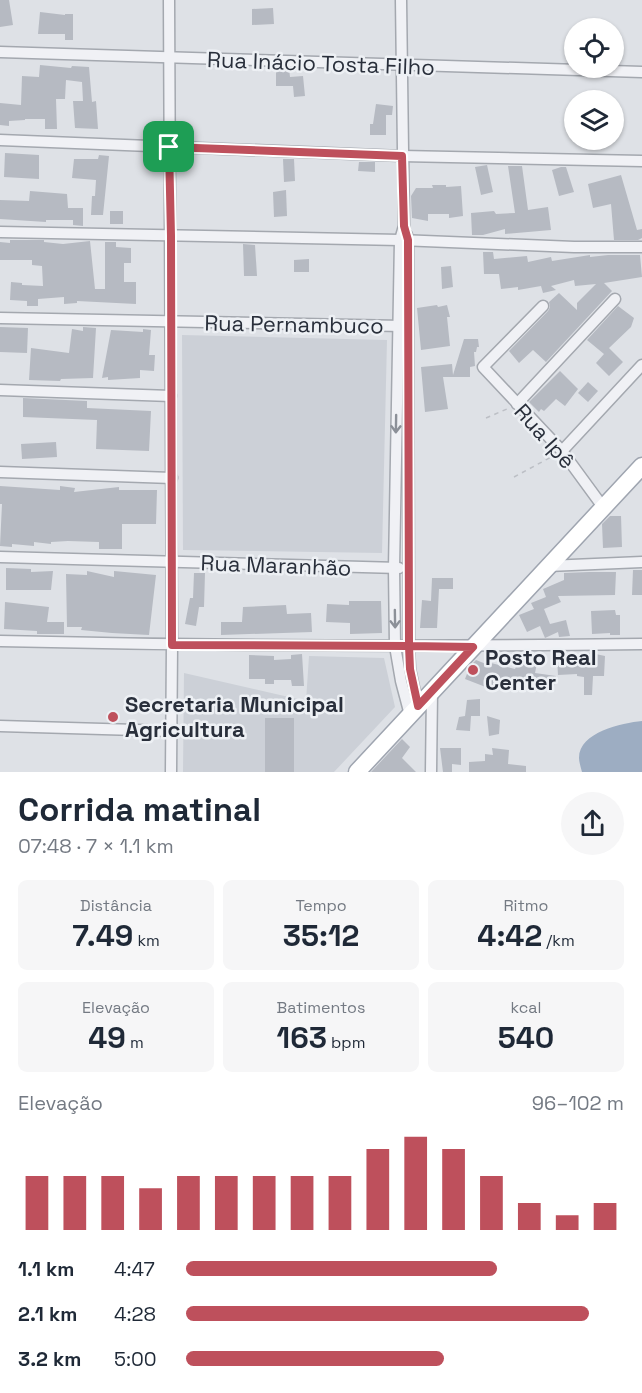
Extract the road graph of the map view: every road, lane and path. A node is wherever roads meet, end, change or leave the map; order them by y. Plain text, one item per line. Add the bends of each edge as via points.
1 (170, 0) edge
2 (401, 0) edge
3 (0, 52) edge
4 (169, 58) junction
5 (401, 66) junction
6 (642, 72) edge
7 (0, 140) edge
8 (169, 147) junction
9 (402, 156) junction
10 (642, 161) edge
11 (0, 232) edge
12 (171, 236) junction
13 (404, 240) junction
14 (642, 247) edge
15 (615, 299) dead end
16 (543, 306) dead end
17 (0, 318) edge
18 (171, 322) junction
19 (403, 326) junction
20 (642, 365) edge
21 (0, 390) edge
22 (171, 396) junction
23 (517, 404) junction
24 (486, 418) dead end
25 (562, 451) junction
26 (0, 472) edge
27 (638, 475) edge
28 (514, 477) dead end
29 (172, 478) junction
30 (603, 507) junction
31 (0, 557) edge
32 (172, 562) junction
33 (642, 562) edge
34 (548, 566) junction
35 (394, 568) junction
36 (408, 568) junction
37 (0, 641) edge
38 (642, 644) edge
39 (172, 645) junction
40 (395, 646) junction
41 (409, 646) junction
42 (473, 647) junction
43 (432, 692) junction
44 (414, 710) junction
45 (0, 726) edge
46 (171, 731) junction
47 (171, 772) edge
48 (357, 772) edge
49 (430, 772) edge

1 - 4 street
2 - 5 street
3 - 4 street, Rua Inácio Tosta Filho
4 - 5 street, Rua Inácio Tosta Filho
4 - 8 street
5 - 6 street, Rua Inácio Tosta Filho
5 - 9 street
7 - 8 street
8 - 9 street
8 - 12 street
9 - 10 street
9 - 13 street
11 - 12 street
12 - 13 street
12 - 18 street
13 - 14 street
13 - 19 street
15 - 23 street
16 - 23 street, Rua Ipê via 483,367
17 - 18 street, Rua Pernambuco
18 - 19 street, Rua Pernambuco
18 - 22 street
19 -> 35 street
19 - 36 street
20 - 25 street
21 - 22 street
22 - 29 street
23 - 24 path
23 - 25 street, Rua Ipê
25 - 28 path
25 - 30 street, Rua Ipê
26 - 29 street
27 - 30 main road
29 - 32 street
30 - 34 main road
31 - 32 street, Rua Maranhão
32 - 35 street, Rua Maranhão
32 - 39 street
33 - 34 street
34 - 42 main road
35 - 36 street, Rua Maranhão
35 -> 40 street
36 - 41 street
37 - 39 street
38 - 42 street
39 - 40 street
39 - 46 street
40 - 41 street
40 - 44 street
41 - 42 street
41 - 44 street
42 - 43 main road
43 - 44 main road
43 - 49 street
44 - 48 main road
45 - 46 street
46 - 47 street

